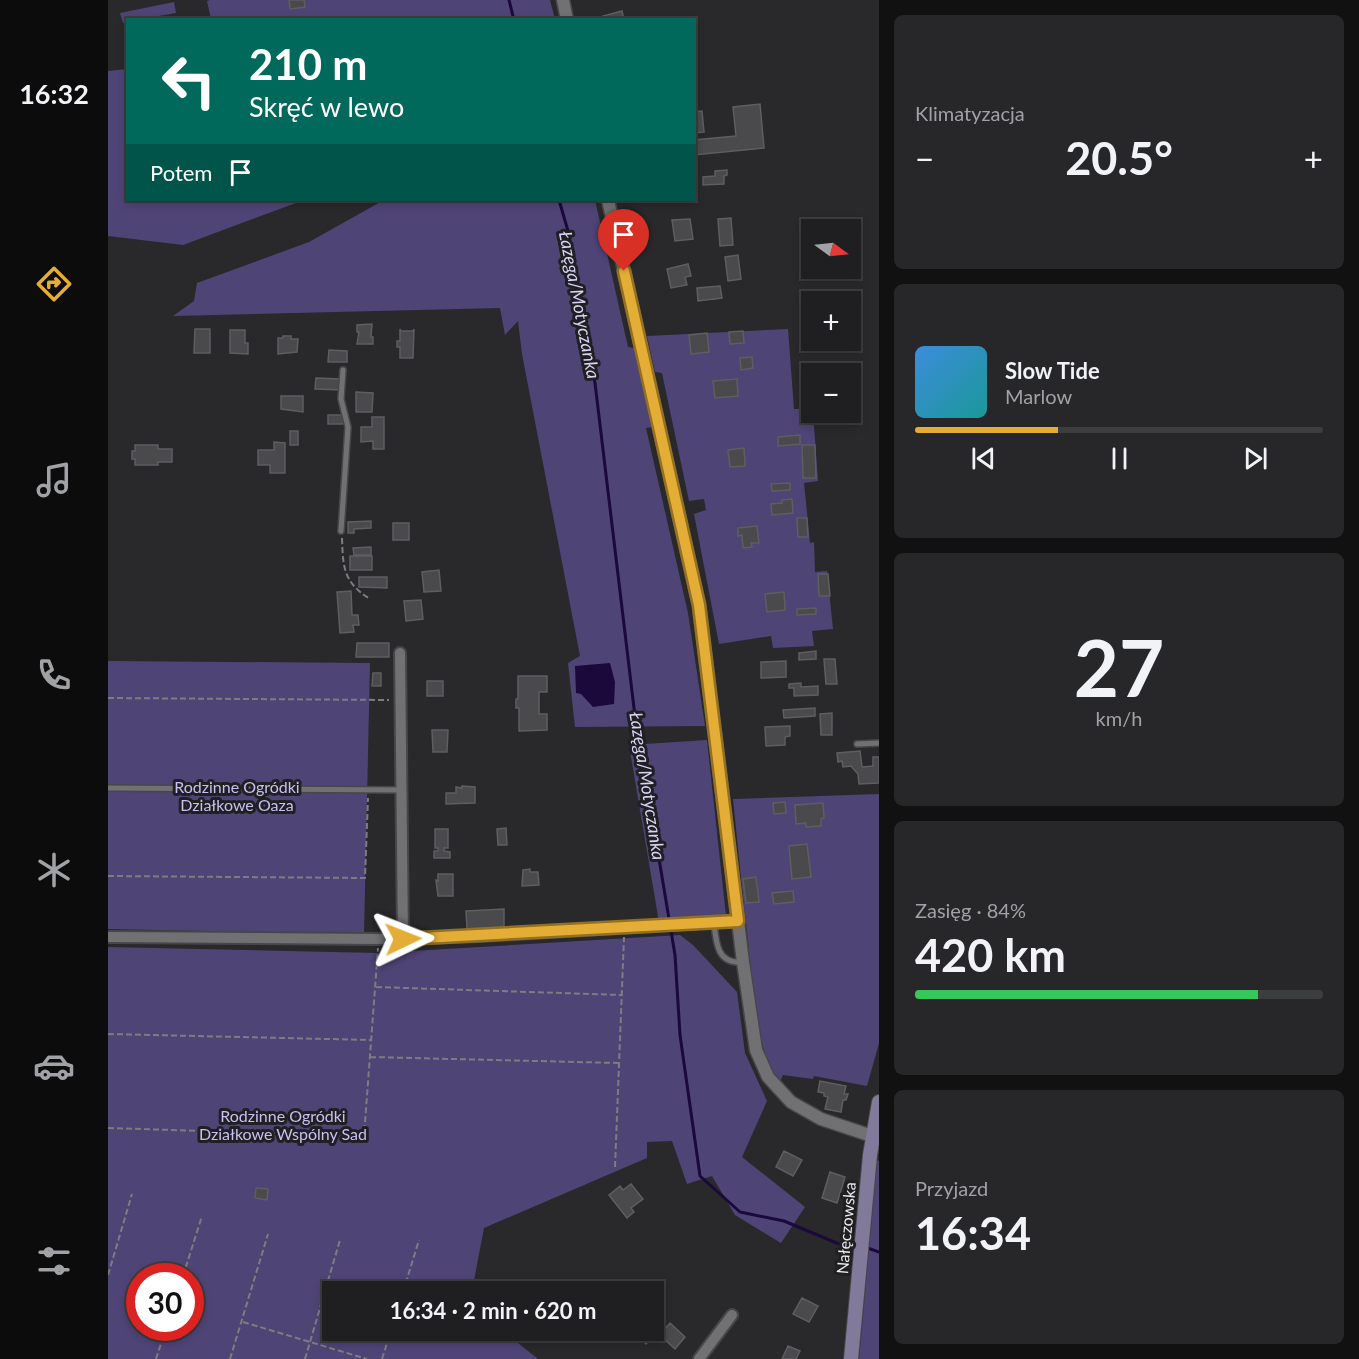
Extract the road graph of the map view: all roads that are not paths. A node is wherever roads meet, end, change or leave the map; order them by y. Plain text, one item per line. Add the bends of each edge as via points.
1 (563, 0) edge
2 (567, 18) edge
3 (608, 201) edge
4 (343, 370) dead end
5 (341, 531) road end
6 (400, 653) dead end
7 (879, 743) edge
8 (857, 744) dead end
9 (108, 788) edge
10 (402, 790) junction
11 (738, 921) junction
12 (714, 923) junction
13 (108, 937) edge
14 (403, 939) junction
15 (743, 962) junction
16 (879, 1102) edge
17 (872, 1136) junction
18 (732, 1315) dead end
19 (699, 1359) edge
20 (851, 1359) edge

1 - 2 street
3 - 11 street via 699,605
4 - 5 lane via 341,399 348,427
6 - 10 street
7 - 8 lane
9 - 10 lane
10 - 14 street
11 - 12 street
11 - 15 street
12 - 14 street
12 - 15 lane via 721,955 734,963
13 - 14 street
15 - 17 street via 754,1042 768,1077 783,1095 806,1112
16 - 17 main road, Nałęczowska
17 - 20 main road, Nałęczowska
18 - 19 street

